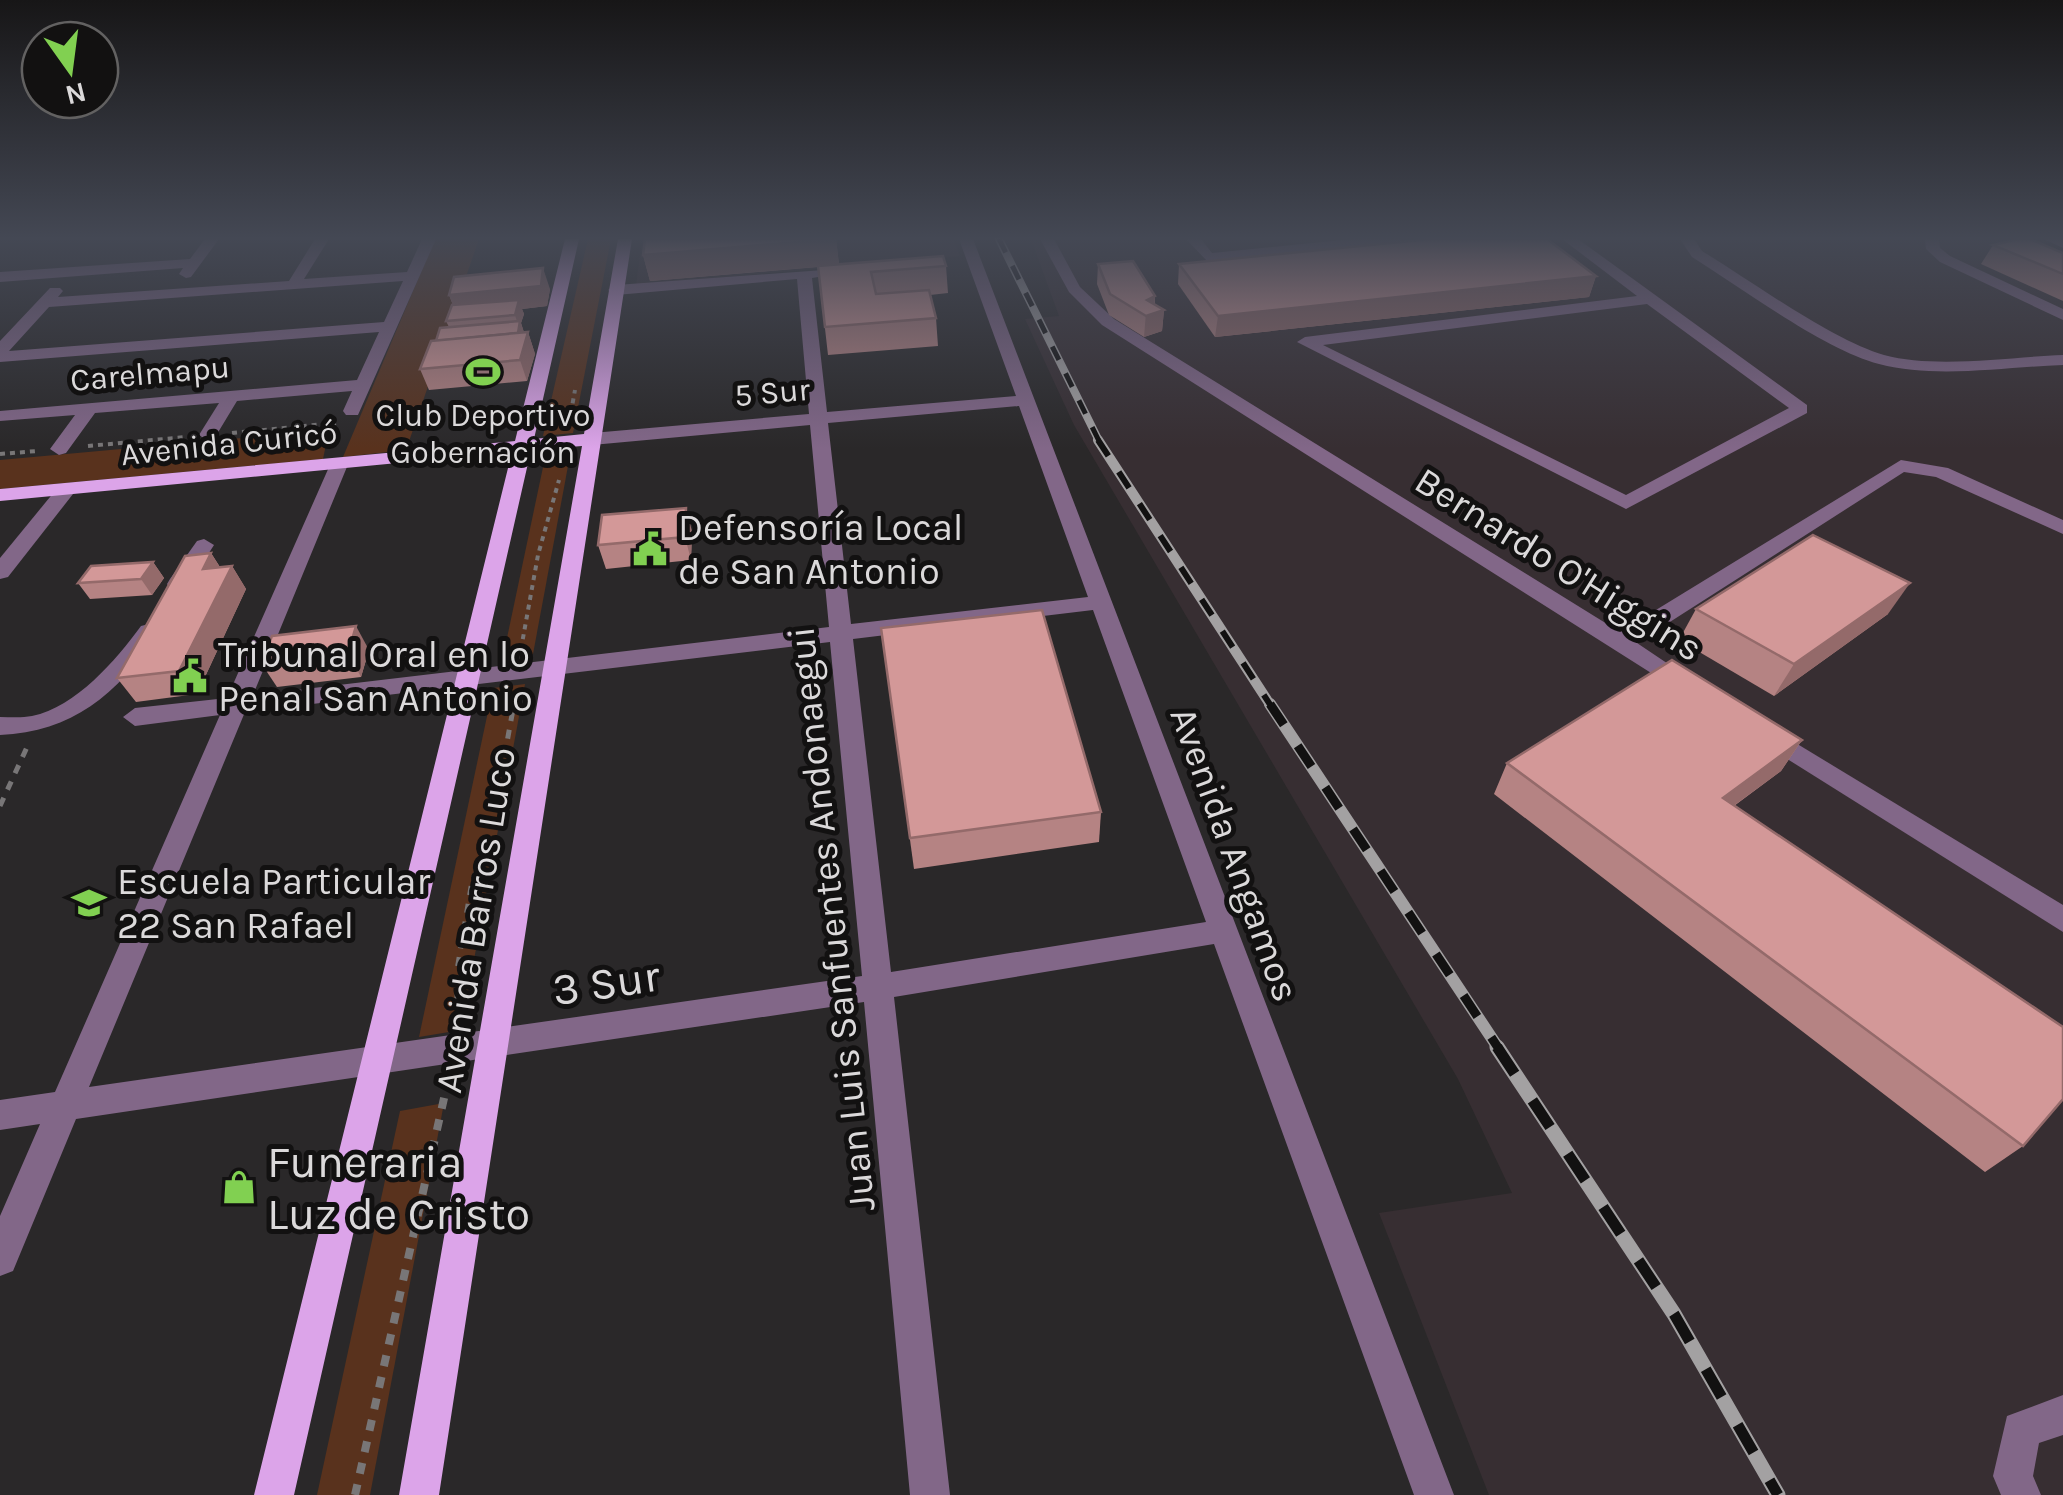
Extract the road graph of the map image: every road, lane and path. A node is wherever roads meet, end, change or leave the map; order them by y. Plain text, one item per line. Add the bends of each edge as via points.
1 (39, 309) edge
2 (398, 309) edge
3 (555, 309) edge
4 (613, 309) edge
5 (808, 309) edge
6 (988, 309) edge
7 (1094, 309) edge
8 (1576, 309) edge
9 (1660, 309) edge
10 (1790, 309) edge
11 (390, 326) junction
12 (0, 354) edge
13 (2063, 360) edge
14 (364, 385) junction
15 (230, 396) junction
16 (1026, 400) junction
17 (88, 408) junction
18 (0, 416) edge
19 (349, 416) joint
20 (820, 418) junction
21 (208, 436) junction
22 (592, 438) junction
23 (523, 445) junction
24 (59, 449) junction
25 (0, 454) edge
26 (340, 462) junction
27 (562, 468) dead end
28 (66, 490) junction
29 (0, 495) edge
30 (2063, 528) edge
31 (204, 544) dead end
32 (0, 572) edge
33 (1101, 602) junction
34 (843, 633) junction
35 (1620, 644) junction
36 (555, 667) junction
37 (517, 671) junction
38 (468, 677) junction
39 (1702, 694) edge
40 (239, 704) junction
41 (135, 718) dead end
42 (38, 724) junction
43 (1752, 725) edge
44 (0, 726) edge
45 (0, 806) edge
46 (2063, 920) edge
47 (1223, 931) junction
48 (878, 987) junction
49 (493, 1044) junction
50 (455, 1050) junction
51 (377, 1061) junction
52 (65, 1105) junction
53 (0, 1115) edge
54 (0, 1258) edge
55 (2063, 1415) edge
56 (274, 1495) edge
57 (355, 1495) edge
58 (420, 1495) edge
59 (930, 1495) edge
60 (1434, 1495) edge
61 (2021, 1495) edge

1 - 12 street
2 - 11 street
3 - 23 main road, Avenida Barros Luco
4 - 22 main road, Avenida Barros Luco
5 - 20 street, Juan Luis Sanfuentes Andonaegui
6 - 16 street, Avenida Angamos
7 - 35 street, Bernardo O'Higgins
8 - 9 street via 1305,342 1626,503 1801,409
10 - 13 street via 1870,356 1922,365
11 - 12 street
11 - 14 street
14 - 15 street, Carelmapu
14 - 19 street
15 - 17 street, Carelmapu
15 - 21 street
16 - 20 street, 5 Sur
16 - 33 street, Avenida Angamos
17 - 18 street, Carelmapu
17 - 24 street
19 - 21 path
20 - 22 street, 5 Sur
20 - 34 street, Juan Luis Sanfuentes Andonaegui
21 - 24 path
22 - 23 main road, 5 Sur
22 - 36 main road, Avenida Barros Luco
23 - 26 main road, Avenida Curicó
23 - 38 main road, Avenida Barros Luco
24 - 25 path
26 - 28 main road, Avenida Curicó
26 - 40 street
27 - 37 path
28 - 29 main road, Avenida Curicó
28 - 32 street
30 - 35 street via 1941,472 1901,466
31 - 42 street via 136,651 75,704
33 - 34 street
33 - 47 street, Avenida Angamos
34 - 36 street
34 - 48 street, Juan Luis Sanfuentes Andonaegui
35 - 39 street, Bernardo O'Higgins
36 - 37 street
36 - 49 main road, Avenida Barros Luco
37 - 38 street
37 - 50 path via 487,851 472,880 456,970
38 - 40 street
38 - 51 main road, Avenida Barros Luco
40 - 41 street
40 - 52 street
42 - 44 street
42 - 45 path
43 - 46 street
47 - 48 street, 3 Sur
47 - 60 street, Avenida Angamos
48 - 49 street, 3 Sur
48 - 59 street, Juan Luis Sanfuentes Andonaegui
49 - 50 street, 3 Sur
49 - 58 main road, Avenida Barros Luco
50 - 51 street, 3 Sur
50 - 57 path
51 - 52 street, 3 Sur
51 - 56 main road, Avenida Barros Luco
52 - 53 street, 3 Sur
52 - 54 street
55 - 61 street via 2020,1430 2013,1476

